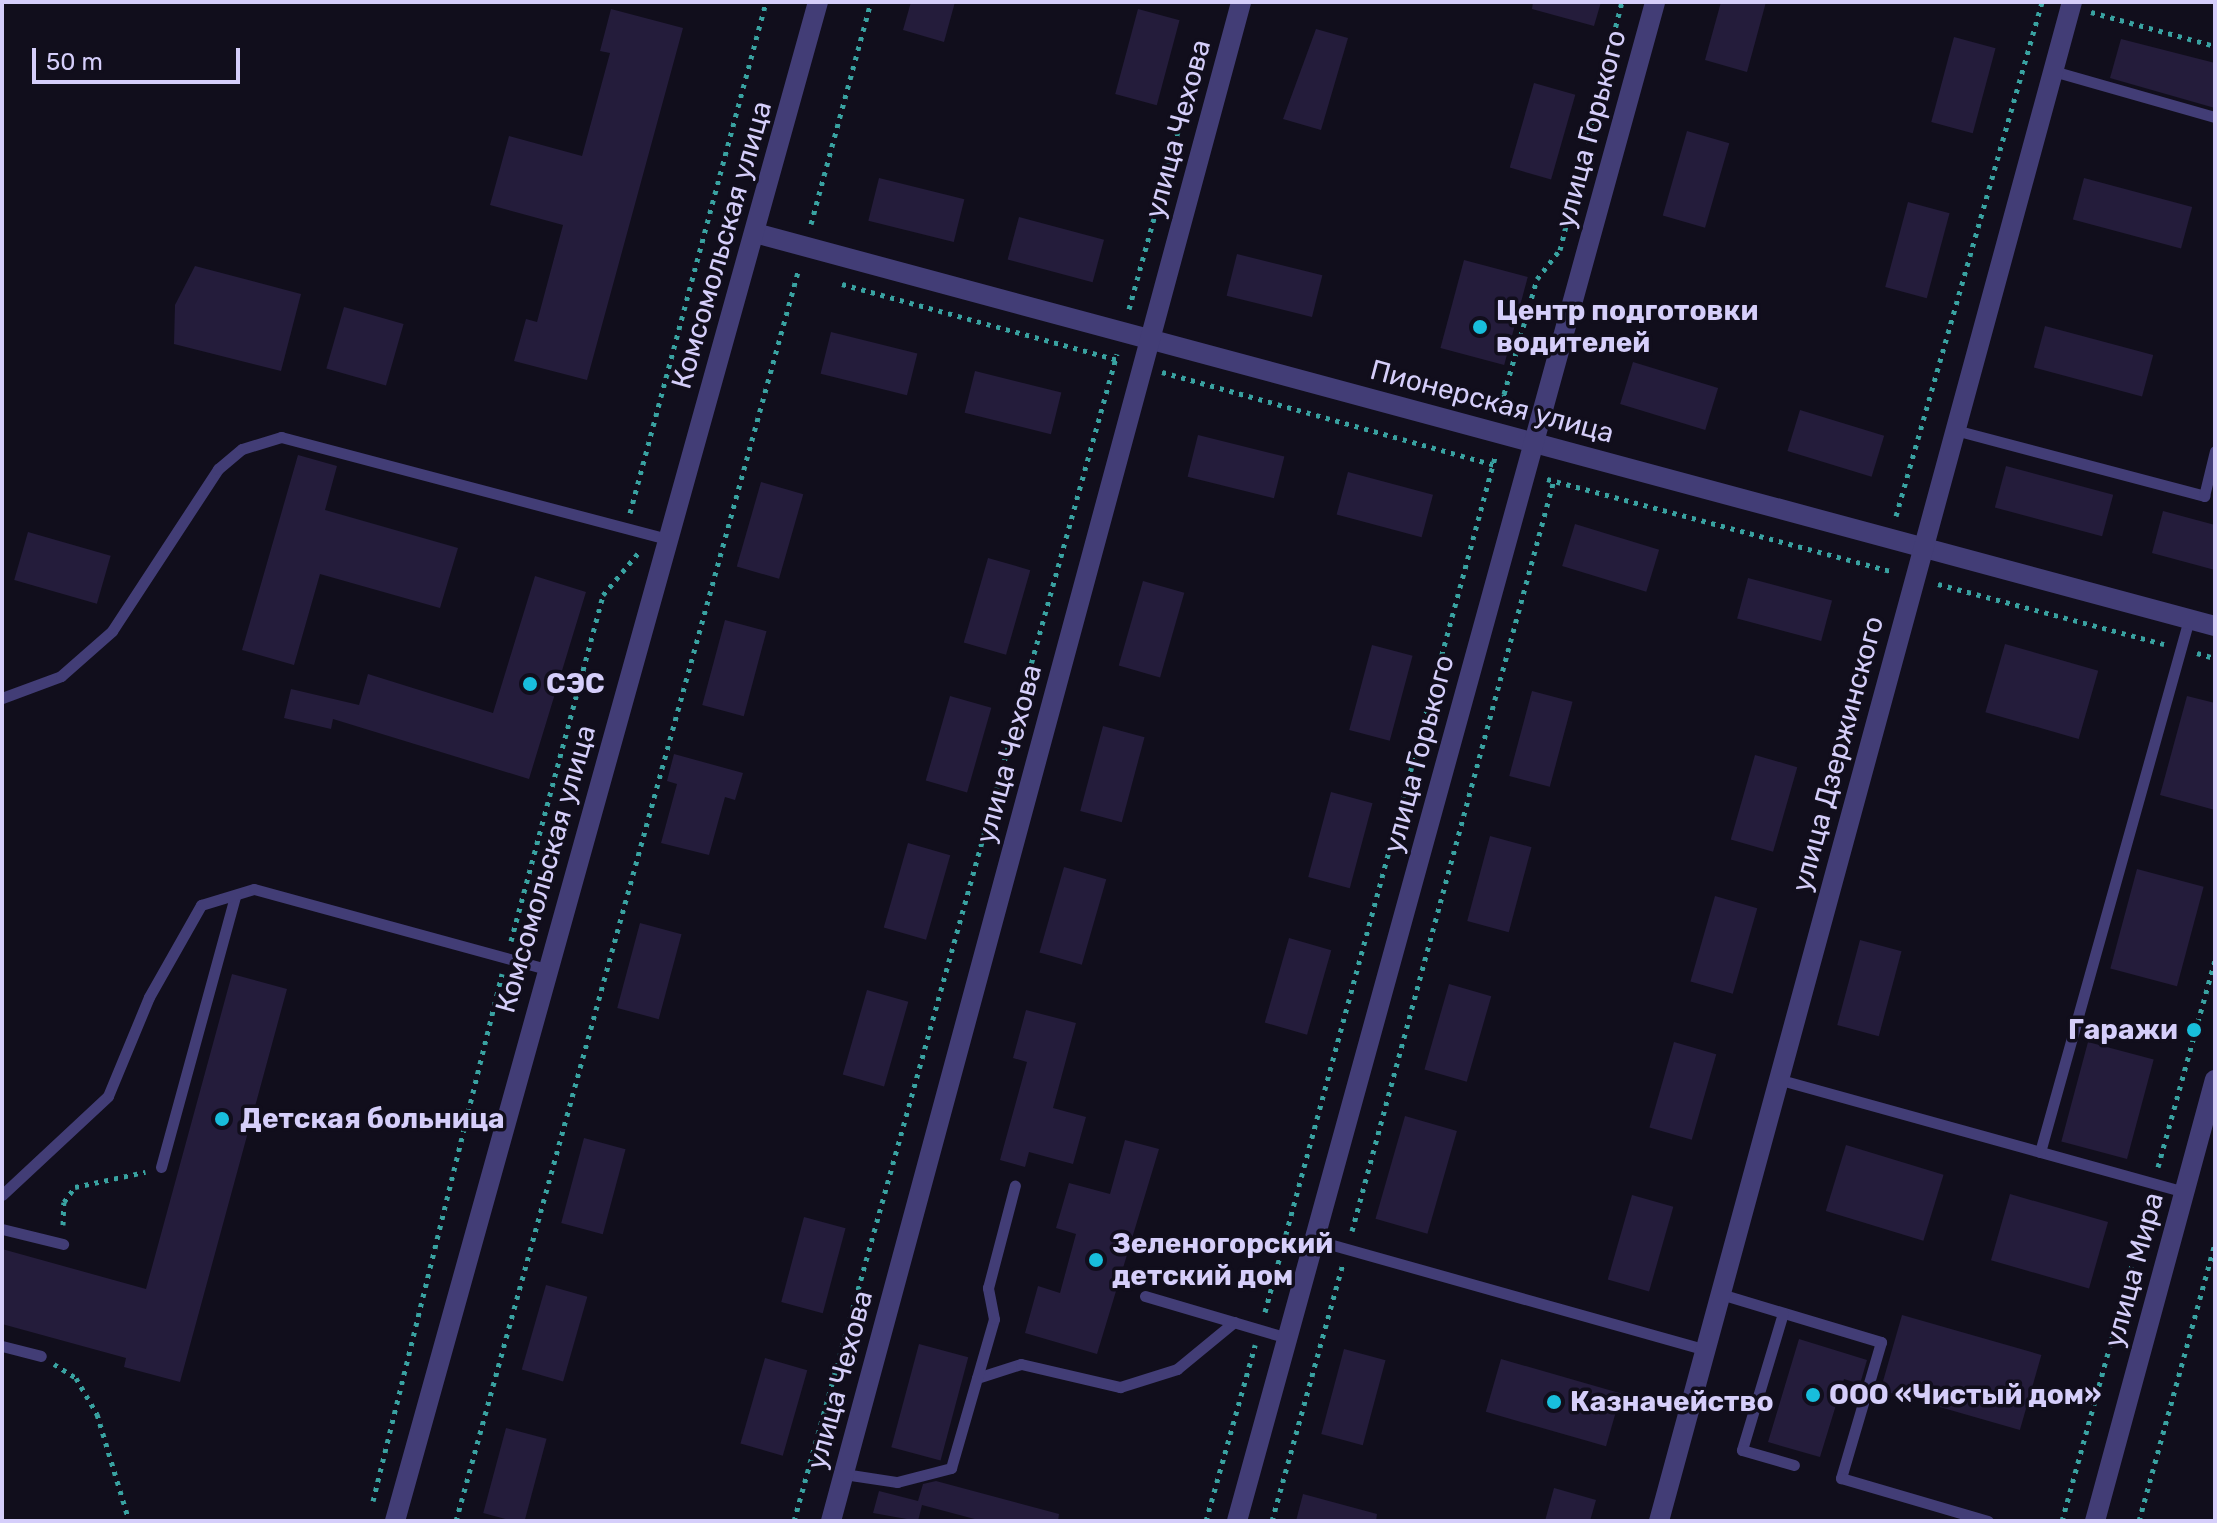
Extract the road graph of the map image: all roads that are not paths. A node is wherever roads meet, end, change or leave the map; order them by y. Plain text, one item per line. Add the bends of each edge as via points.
1 (818, 2) edge
2 (1241, 2) edge
3 (1655, 2) edge
4 (2071, 4) edge
5 (2053, 71) junction
6 (2215, 117) edge
7 (755, 233) junction
8 (1150, 339) junction
9 (1955, 430) junction
10 (1534, 442) junction
11 (2215, 451) edge
12 (661, 537) junction
13 (1923, 547) junction
14 (2189, 619) junction
15 (2215, 626) edge
16 (2, 698) edge
17 (235, 896) junction
18 (546, 969) junction
19 (1781, 1080) junction
20 (2215, 1080) edge
21 (2040, 1152) junction
22 (161, 1167) dead end
23 (1015, 1185) dead end
24 (2184, 1192) junction
25 (2, 1195) edge
26 (2, 1229) edge
27 (1315, 1240) junction
28 (63, 1244) road end
29 (1724, 1295) junction
30 (1145, 1296) dead end
31 (1783, 1313) junction
32 (1234, 1322) junction
33 (1288, 1338) junction
34 (2, 1346) edge
35 (1708, 1350) junction
36 (41, 1356) road end
37 (977, 1378) junction
38 (1794, 1465) dead end
39 (844, 1474) junction
40 (395, 1521) edge
41 (831, 1521) edge
42 (1237, 1521) edge
43 (1659, 1521) edge
44 (1988, 1521) edge
45 (2095, 1521) edge

1 - 7 street, Комсомольская улица
2 - 8 street, улица Чехова
3 - 10 street, улица Горького
4 - 5 street, улица Дзержинского
5 - 6 lane
5 - 9 street, улица Дзержинского
7 - 8 street, Пионерская улица
7 - 12 street, Комсомольская улица
8 - 10 street, Пионерская улица
8 - 39 street, улица Чехова
9 - 11 lane via 2204,496
9 - 13 street, улица Дзержинского
10 - 13 street, Пионерская улица
10 - 27 street, улица Горького
12 - 16 lane via 281,437 242,449 218,469 112,631 61,676
12 - 18 street, Комсомольская улица
13 - 14 street, Пионерская улица
13 - 19 street, улица Дзержинского
14 - 15 street, Пионерская улица
14 - 21 lane
17 - 18 lane via 254,889
17 - 22 lane
17 - 25 lane via 201,905 179,936 108,1096
18 - 40 street, Комсомольская улица
19 - 21 lane
19 - 29 street, улица Дзержинского
20 - 24 street, улица Мира
21 - 24 lane
23 - 37 lane via 988,1288 994,1319
24 - 45 street, улица Мира
26 - 28 lane
27 - 33 street, улица Горького
27 - 35 lane
29 - 31 lane
29 - 35 street, улица Дзержинского
30 - 32 lane
31 - 38 lane via 1742,1450
31 - 44 lane via 1881,1342 1841,1478
32 - 33 lane
32 - 37 lane via 1177,1369 1120,1387 1021,1364
33 - 42 street, улица Горького
34 - 36 lane
35 - 43 street, улица Дзержинского
37 - 39 lane via 951,1468 897,1482
39 - 41 street, улица Чехова

